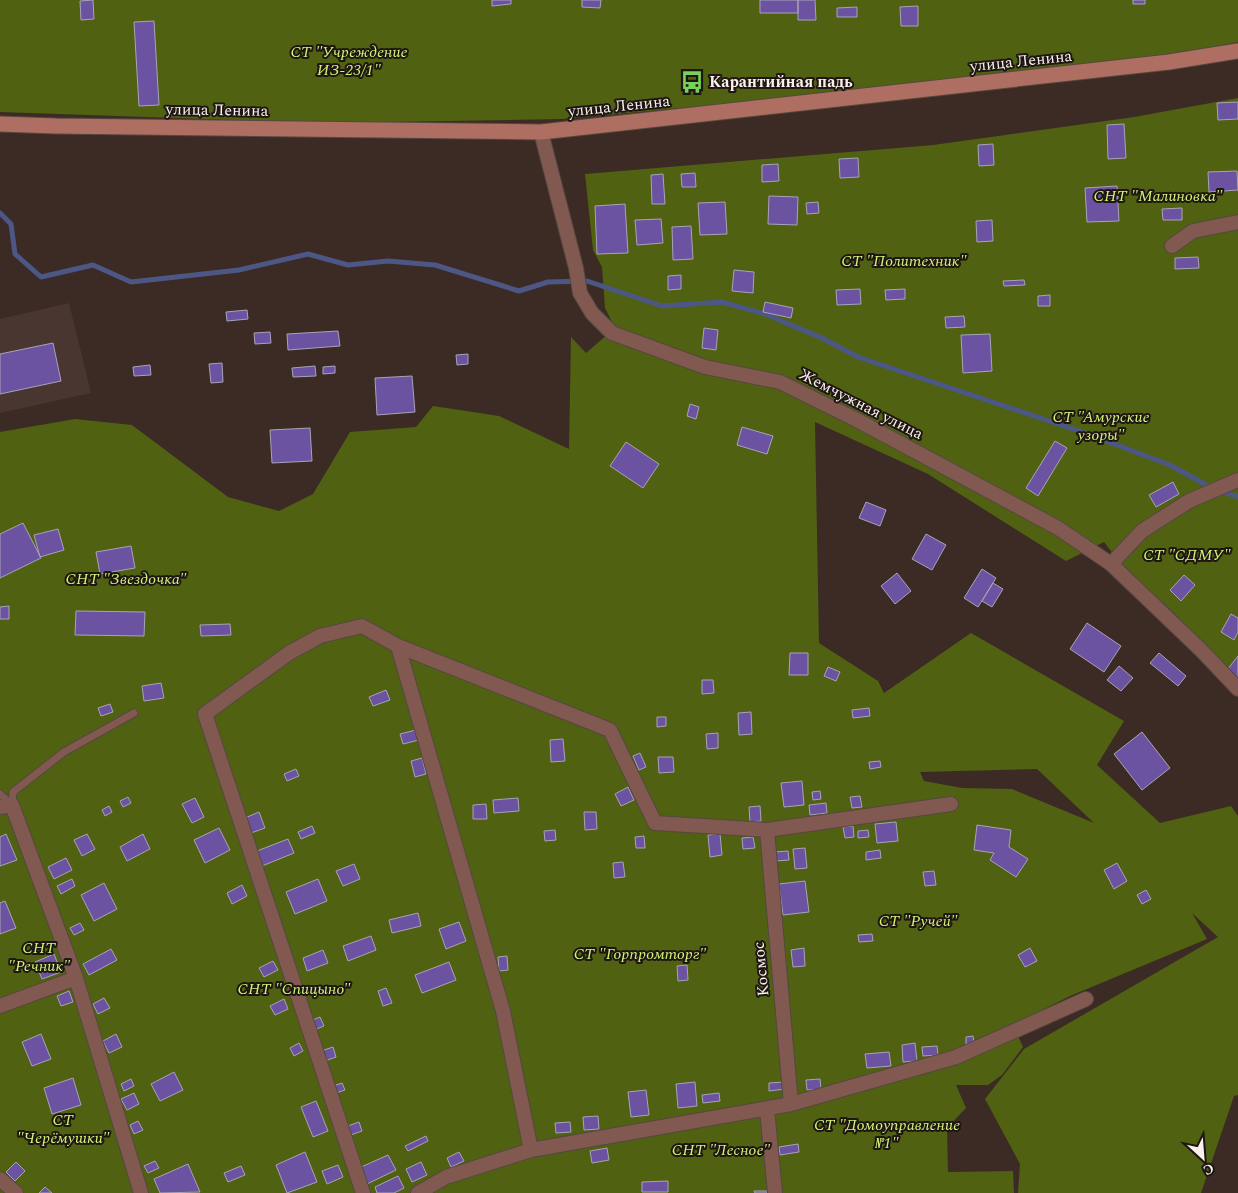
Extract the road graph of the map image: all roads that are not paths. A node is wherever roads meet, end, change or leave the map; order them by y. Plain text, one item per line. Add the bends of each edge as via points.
1 (1238, 51) edge
2 (0, 124) edge
3 (541, 132) junction
4 (1238, 222) edge
5 (1172, 246) dead end
6 (1234, 482) edge
7 (1111, 564) junction
8 (398, 646) junction
9 (1238, 689) edge
10 (134, 713) dead end
11 (0, 794) edge
12 (951, 804) dead end
13 (6, 806) edge
14 (767, 830) junction
15 (76, 978) junction
16 (1086, 998) dead end
17 (0, 1006) edge
18 (790, 1104) junction
19 (767, 1109) junction
20 (531, 1150) junction
21 (0, 1179) edge
22 (16, 1193) edge
23 (140, 1193) edge
24 (362, 1193) edge
25 (418, 1193) edge
26 (775, 1193) edge

1 - 3 street, улица Ленина via 1169,62
2 - 3 street, улица Ленина
3 - 7 street, Жемчужная улица via 580,293 592,313 612,333 706,367 780,382 1058,528
4 - 5 street via 1193,231
6 - 7 street via 1189,501 1142,531
7 - 9 street, Жемчужная улица
8 - 14 street via 610,730 655,823
8 - 20 street via 503,1011
8 - 24 street via 362,626 320,636 289,653 205,714
10 - 13 lane via 64,752 12,792
11 - 13 lane
12 - 14 street
13 - 15 street
14 - 18 street, Космос
15 - 17 street
15 - 23 street
16 - 18 street via 956,1056
18 - 19 street
19 - 20 street
19 - 26 street
20 - 25 street via 446,1177
21 - 22 street

